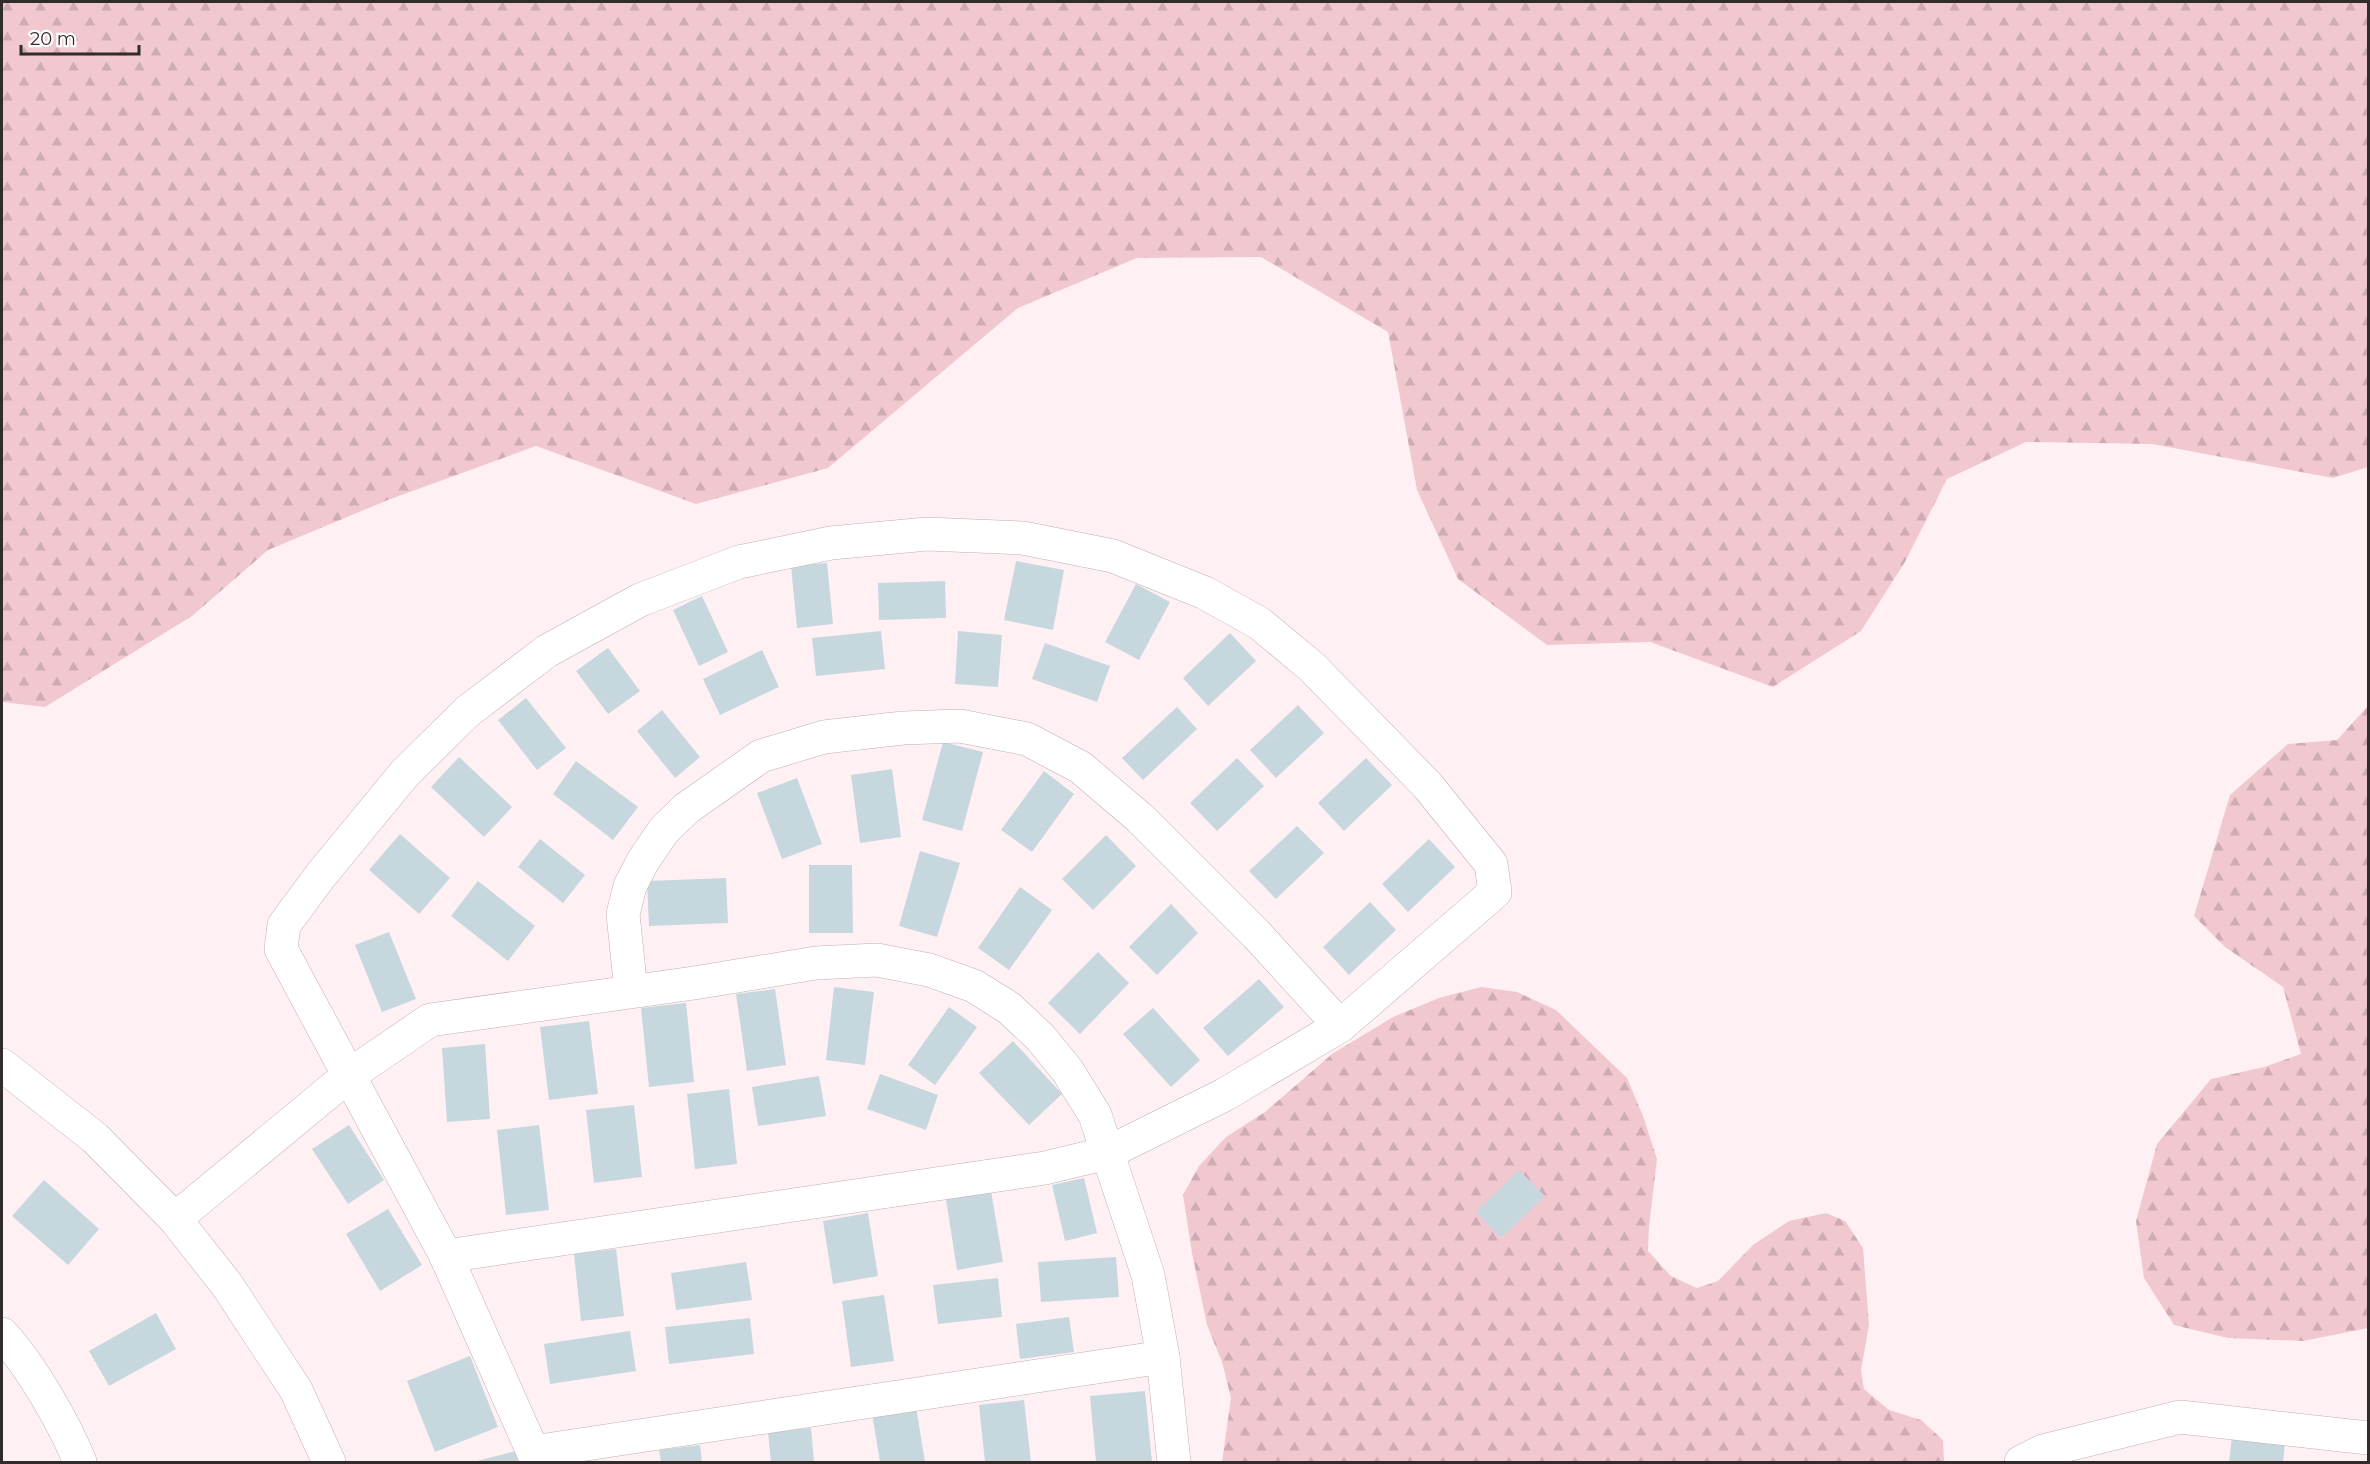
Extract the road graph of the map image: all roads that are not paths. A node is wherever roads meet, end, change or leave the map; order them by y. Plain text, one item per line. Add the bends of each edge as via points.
1 (631, 991) junction
2 (1340, 1026) junction
3 (2, 1065) edge
4 (348, 1076) junction
5 (1107, 1153) junction
6 (175, 1219) junction
7 (446, 1256) junction
8 (5, 1343) edge
9 (1163, 1357) junction
10 (2358, 1446) edge
11 (535, 1457) edge
12 (80, 1462) edge
13 (329, 1462) edge
14 (1174, 1462) edge
15 (2021, 1462) edge

1 - 2 street via 623,915 630,886 664,830 687,808 761,756 824,737 960,726 1027,739 1080,767 1140,818 1257,935
1 - 4 street via 430,1020
1 - 5 street via 816,963 877,960 929,970 974,986 1009,1008 1040,1037 1067,1070 1095,1115
2 - 4 street via 1495,892 1491,864 1428,786 1312,667 1259,623 1204,593 1113,556 1023,538 927,534 831,543 739,562 640,600 547,651 468,711 405,773 284,925 281,949
2 - 5 street via 1224,1095
3 - 6 street via 95,1138
4 - 6 street
4 - 7 street
5 - 7 street via 1045,1168
5 - 9 street via 1148,1275
6 - 13 street via 227,1285 296,1390
7 - 11 street
8 - 12 street via 46,1396
9 - 11 street
9 - 14 street
10 - 15 street via 2180,1417 2043,1451

